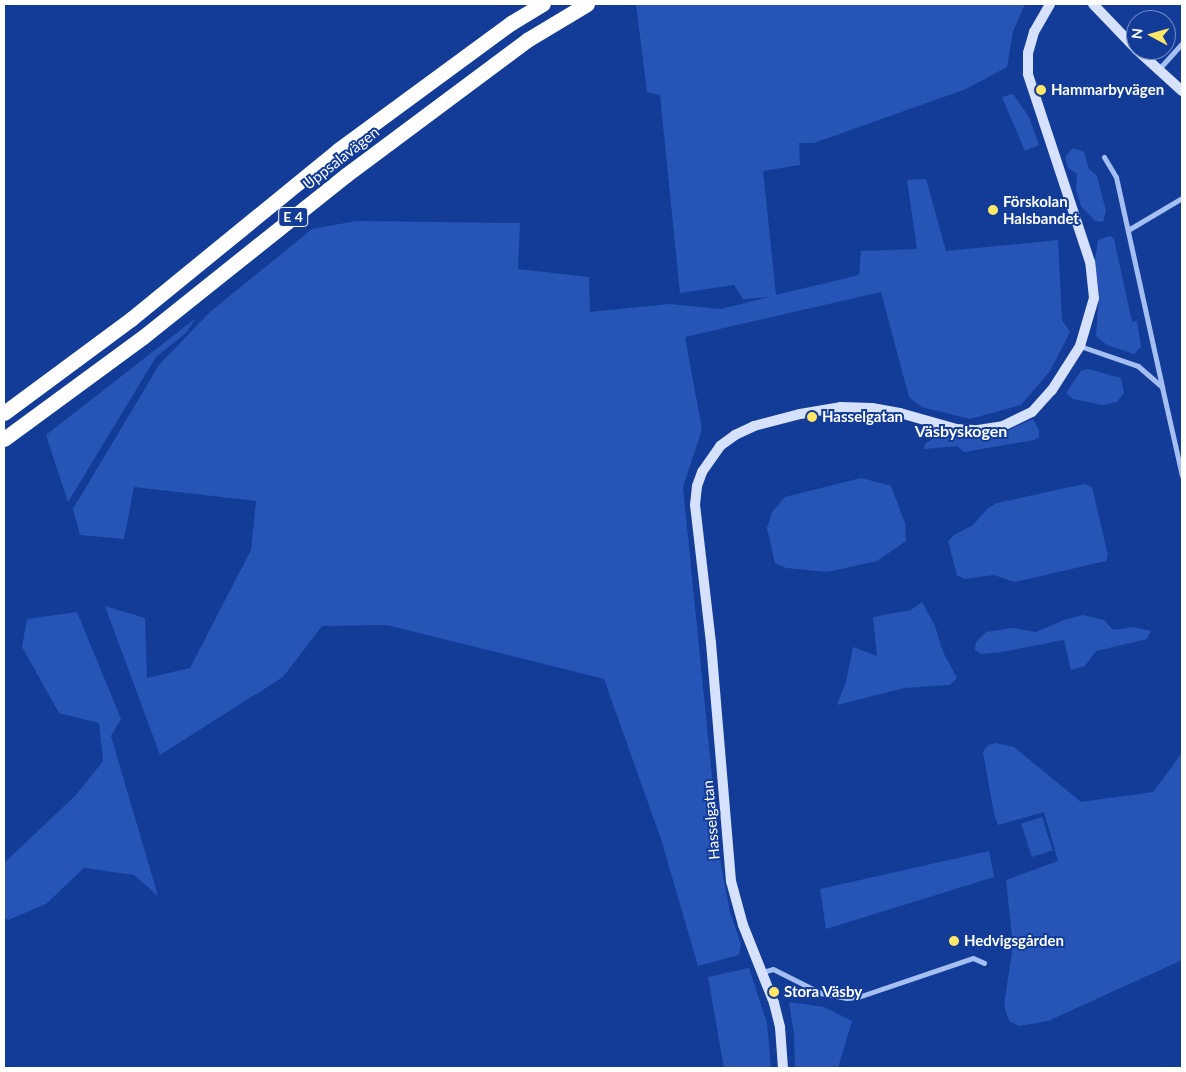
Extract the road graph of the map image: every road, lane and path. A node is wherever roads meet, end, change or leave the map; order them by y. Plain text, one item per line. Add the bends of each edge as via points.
1 (543, 4) edge
2 (588, 4) edge
3 (1050, 4) edge
4 (1093, 4) edge
5 (1126, 39) edge
6 (1182, 43) edge
7 (1147, 60) edge
8 (1158, 70) junction
9 (1182, 92) edge
10 (1104, 157) dead end
11 (1182, 198) edge
12 (1128, 230) junction
13 (1080, 346) junction
14 (1162, 388) junction
15 (4, 414) edge
16 (4, 439) edge
17 (1182, 476) edge
18 (984, 963) dead end
19 (762, 972) junction
20 (783, 1068) edge

1 - 15 highway, Uppsalavägen / E 4 via 511,23 338,150 131,319
2 - 16 highway, Uppsalavägen / E 4 via 527,40 393,140 143,337
3 - 13 street, Hasselgatan via 1034,32 1028,53 1028,74 1090,262 1094,298
4 - 5 street
6 - 8 street
7 - 8 street
8 - 9 street
10 - 12 street via 1116,176
11 - 12 street
12 - 14 street
13 - 14 street via 1138,366
13 - 19 street, Hasselgatan via 1052,390 1032,412 1003,426 956,429 900,413 841,407 800,414 735,434 720,446 702,472 696,505 731,881 743,925
14 - 17 street
18 - 19 street via 973,958 858,997 846,998 821,993 773,969
19 - 20 street, Hasselgatan via 780,1027

